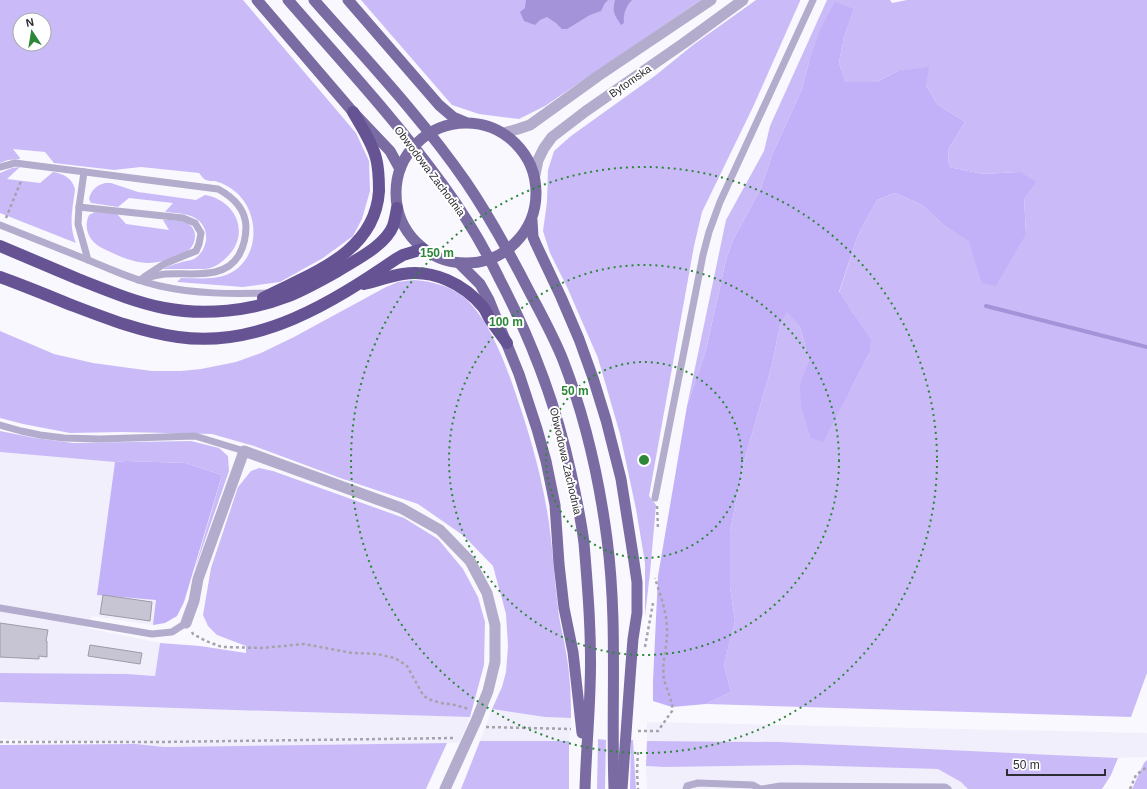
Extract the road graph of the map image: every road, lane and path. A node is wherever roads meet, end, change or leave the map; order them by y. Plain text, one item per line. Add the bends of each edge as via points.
1 (257, 0) edge
2 (288, 0) edge
3 (314, 0) edge
4 (348, 0) edge
5 (711, 0) edge
6 (743, 0) edge
7 (813, 0) edge
8 (354, 112) junction
9 (472, 123) junction
10 (504, 133) junction
11 (0, 167) edge
12 (400, 169) junction
13 (84, 172) junction
14 (535, 175) junction
15 (21, 181) dead end
16 (79, 207) junction
17 (397, 208) junction
18 (532, 220) junction
19 (1, 226) edge
20 (0, 246) edge
21 (423, 249) junction
22 (88, 260) junction
23 (460, 264) junction
24 (0, 277) edge
25 (138, 280) junction
26 (355, 286) junction
27 (272, 293) junction
28 (244, 308) junction
29 (507, 343) junction
30 (0, 425) edge
31 (244, 451) junction
32 (655, 498) joint
33 (658, 529) dead end
34 (655, 578) dead end
35 (0, 608) edge
36 (186, 623) junction
37 (479, 714) junction
38 (473, 727) junction
39 (546, 729) dead end
40 (658, 731) dead end
41 (468, 738) junction
42 (0, 742) edge
43 (586, 759) junction
44 (1147, 767) edge
45 (445, 789) edge
46 (585, 789) edge
47 (614, 789) edge
48 (622, 789) edge
49 (686, 789) edge
50 (761, 789) edge
51 (948, 789) edge
52 (1130, 789) edge

1 - 8 main road
2 - 43 main road, Obwodowa Zachodnia via 407,138 444,187 486,252 516,310 542,369 556,412 573,481 583,540 590,687
3 - 47 main road, Obwodowa Zachodnia via 421,124 465,181 495,228 533,297 570,379 596,477 607,540 614,644
4 - 9 main road via 445,111 463,122
5 - 10 street, Bytomska via 530,124
6 - 14 street, Bytomska via 552,137 538,160
7 - 32 lane via 720,202 709,232
8 - 12 main road via 390,151
8 - 27 highway via 378,166 378,196 371,220 357,243 343,254 316,272
9 - 10 main road
9 - 12 main road via 452,124 434,130 413,147
10 - 14 main road via 523,151
11 - 13 lane via 15,163
12 - 17 main road via 396,188
13 - 16 lane
13 - 25 lane via 218,190 238,203 246,224 246,234 236,259 225,268 204,274 165,274
14 - 18 main road via 537,198
15 - 19 path
16 - 22 lane via 78,224
16 - 25 lane via 183,218 197,226 201,239 196,250 164,264
17 - 21 main road via 408,233
17 - 28 highway via 389,234 357,259 289,296
18 - 23 main road via 515,245 503,254 489,260
18 - 48 main road via 533,237 579,340 606,420 621,479 634,555 638,614 633,639
19 - 22 lane
20 - 28 highway via 146,304 199,311
21 - 23 main road via 434,256
21 - 26 highway via 403,255
22 - 25 lane
23 - 29 main road via 483,288
24 - 26 highway via 126,324 179,337 200,339 248,334 269,328 308,312
25 - 27 lane via 176,289 226,294
26 - 29 highway via 404,274 421,273 438,277 458,286 474,298
27 - 28 highway
29 - 43 main road via 537,429 555,505 564,608 573,652
30 - 31 lane via 64,438 195,436
31 - 36 street via 198,579
31 - 37 street via 401,508 440,530 470,561 487,593 495,625 495,662
32 - 33 path
34 - 40 path via 668,629 663,670 673,708
35 - 36 lane via 152,634 172,632
36 - 37 path via 193,634 222,647 262,648 304,644 395,658 407,666 428,699
37 - 38 street
38 - 39 path
38 - 41 street
41 - 42 path
41 - 45 street
43 - 46 main road, Obwodowa Zachodnia
44 - 52 path via 1136,775
49 - 50 lane via 687,786 698,783 753,785
50 - 51 lane via 780,786

